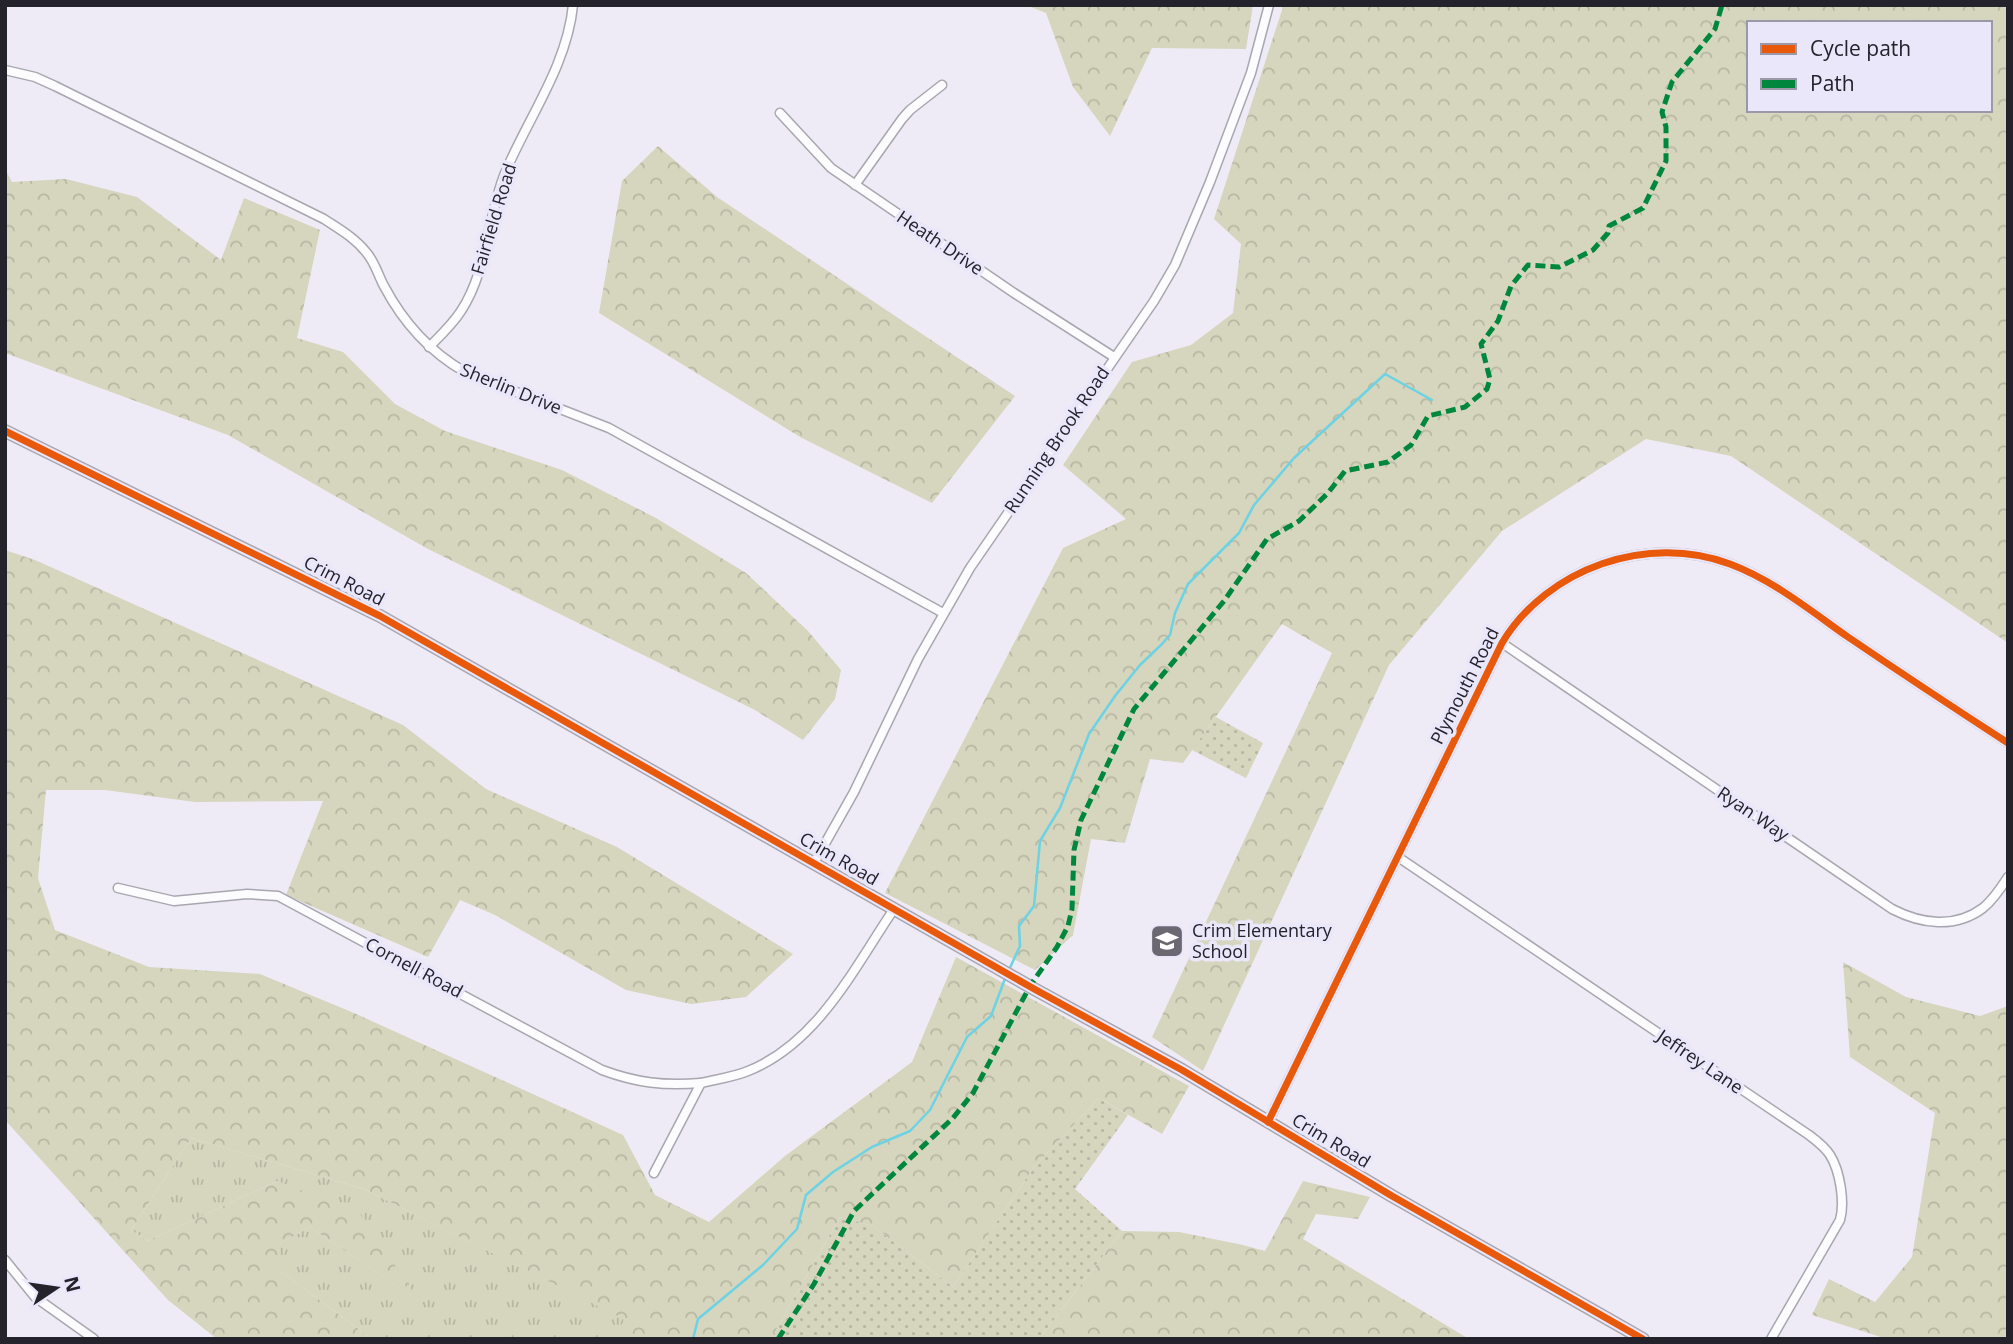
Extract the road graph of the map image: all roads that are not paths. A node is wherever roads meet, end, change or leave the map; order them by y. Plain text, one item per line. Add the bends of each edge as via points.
1 (573, 5) edge
2 (1269, 5) edge
3 (5, 69) edge
4 (943, 85) dead end
5 (780, 113) dead end
6 (855, 185) junction
7 (429, 348) junction
8 (1114, 358) junction
9 (5, 431) edge
10 (943, 613) junction
11 (1502, 643) junction
12 (2008, 743) edge
13 (1398, 858) junction
14 (814, 863) junction
15 (2008, 877) edge
16 (118, 888) dead end
17 (894, 909) junction
18 (701, 1083) junction
19 (1268, 1122) junction
20 (654, 1173) dead end
21 (5, 1260) edge
22 (94, 1339) edge
23 (1643, 1339) edge
24 (1771, 1339) edge

1 - 7 street, Fairfield Road via 571,28 559,60 503,176 471,293
2 - 8 street, Running Brook Road via 1251,73 1179,257
3 - 7 street, Sherlin Drive via 55,86 324,219 367,253 385,288
4 - 6 street via 902,119
5 - 6 street, Heath Drive via 820,158
6 - 8 street, Heath Drive
7 - 10 street, Sherlin Drive via 481,380 609,428
8 - 10 street, Running Brook Road
9 - 14 street, Crim Road via 380,616
10 - 14 street, Running Brook Road
11 - 12 street, Plymouth Road via 1543,596 1587,570 1646,553 1715,559 1780,590
11 - 13 street, Plymouth Road
11 - 15 street, Ryan Way via 1892,909 1918,921 1959,919 1982,909
13 - 19 street, Plymouth Road
13 - 24 street, Jeffrey Lane via 1809,1135 1829,1153 1843,1199 1840,1220
14 - 17 street, Crim Road
16 - 18 street, Cornell Road via 174,901 278,896 602,1070 630,1080
17 - 18 street, Cornell Road via 807,1032 783,1053 750,1070
17 - 19 street, Crim Road
18 - 20 street
19 - 23 street, Crim Road
21 - 22 street via 35,1297

